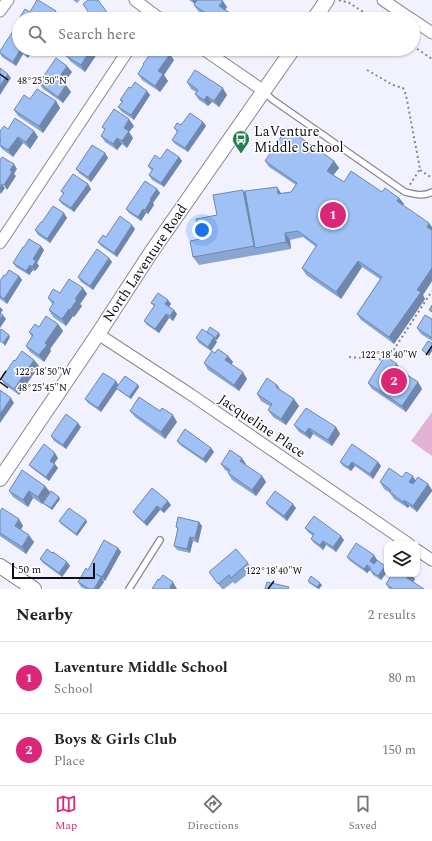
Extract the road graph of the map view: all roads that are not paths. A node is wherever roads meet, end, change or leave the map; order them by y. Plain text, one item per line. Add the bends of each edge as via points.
1 (8, 0) edge
2 (135, 0) edge
3 (383, 0) edge
4 (334, 1) edge
5 (0, 11) edge
6 (148, 12) edge
7 (322, 12) edge
8 (400, 12) edge
9 (420, 25) edge
10 (432, 33) edge
11 (124, 56) edge
12 (213, 56) edge
13 (288, 56) edge
14 (264, 91) junction
15 (432, 192) edge
16 (0, 243) edge
17 (98, 334) junction
18 (0, 479) edge
19 (160, 540) dead end
20 (405, 541) edge
21 (420, 552) edge
22 (432, 560) edge
23 (0, 566) edge
24 (34, 589) edge
25 (129, 589) edge

1 - 5 street
2 - 6 street
3 - 8 street
4 - 7 street
9 - 10 street
11 - 16 street
12 - 14 street
13 - 14 street, North Laventure Road
14 - 15 lane via 273,100 405,192 415,195
14 - 17 street, North Laventure Road via 152,251
17 - 18 street, North Laventure Road
17 - 20 street, Jacqueline Place
19 - 25 lane
21 - 22 street
23 - 24 street

